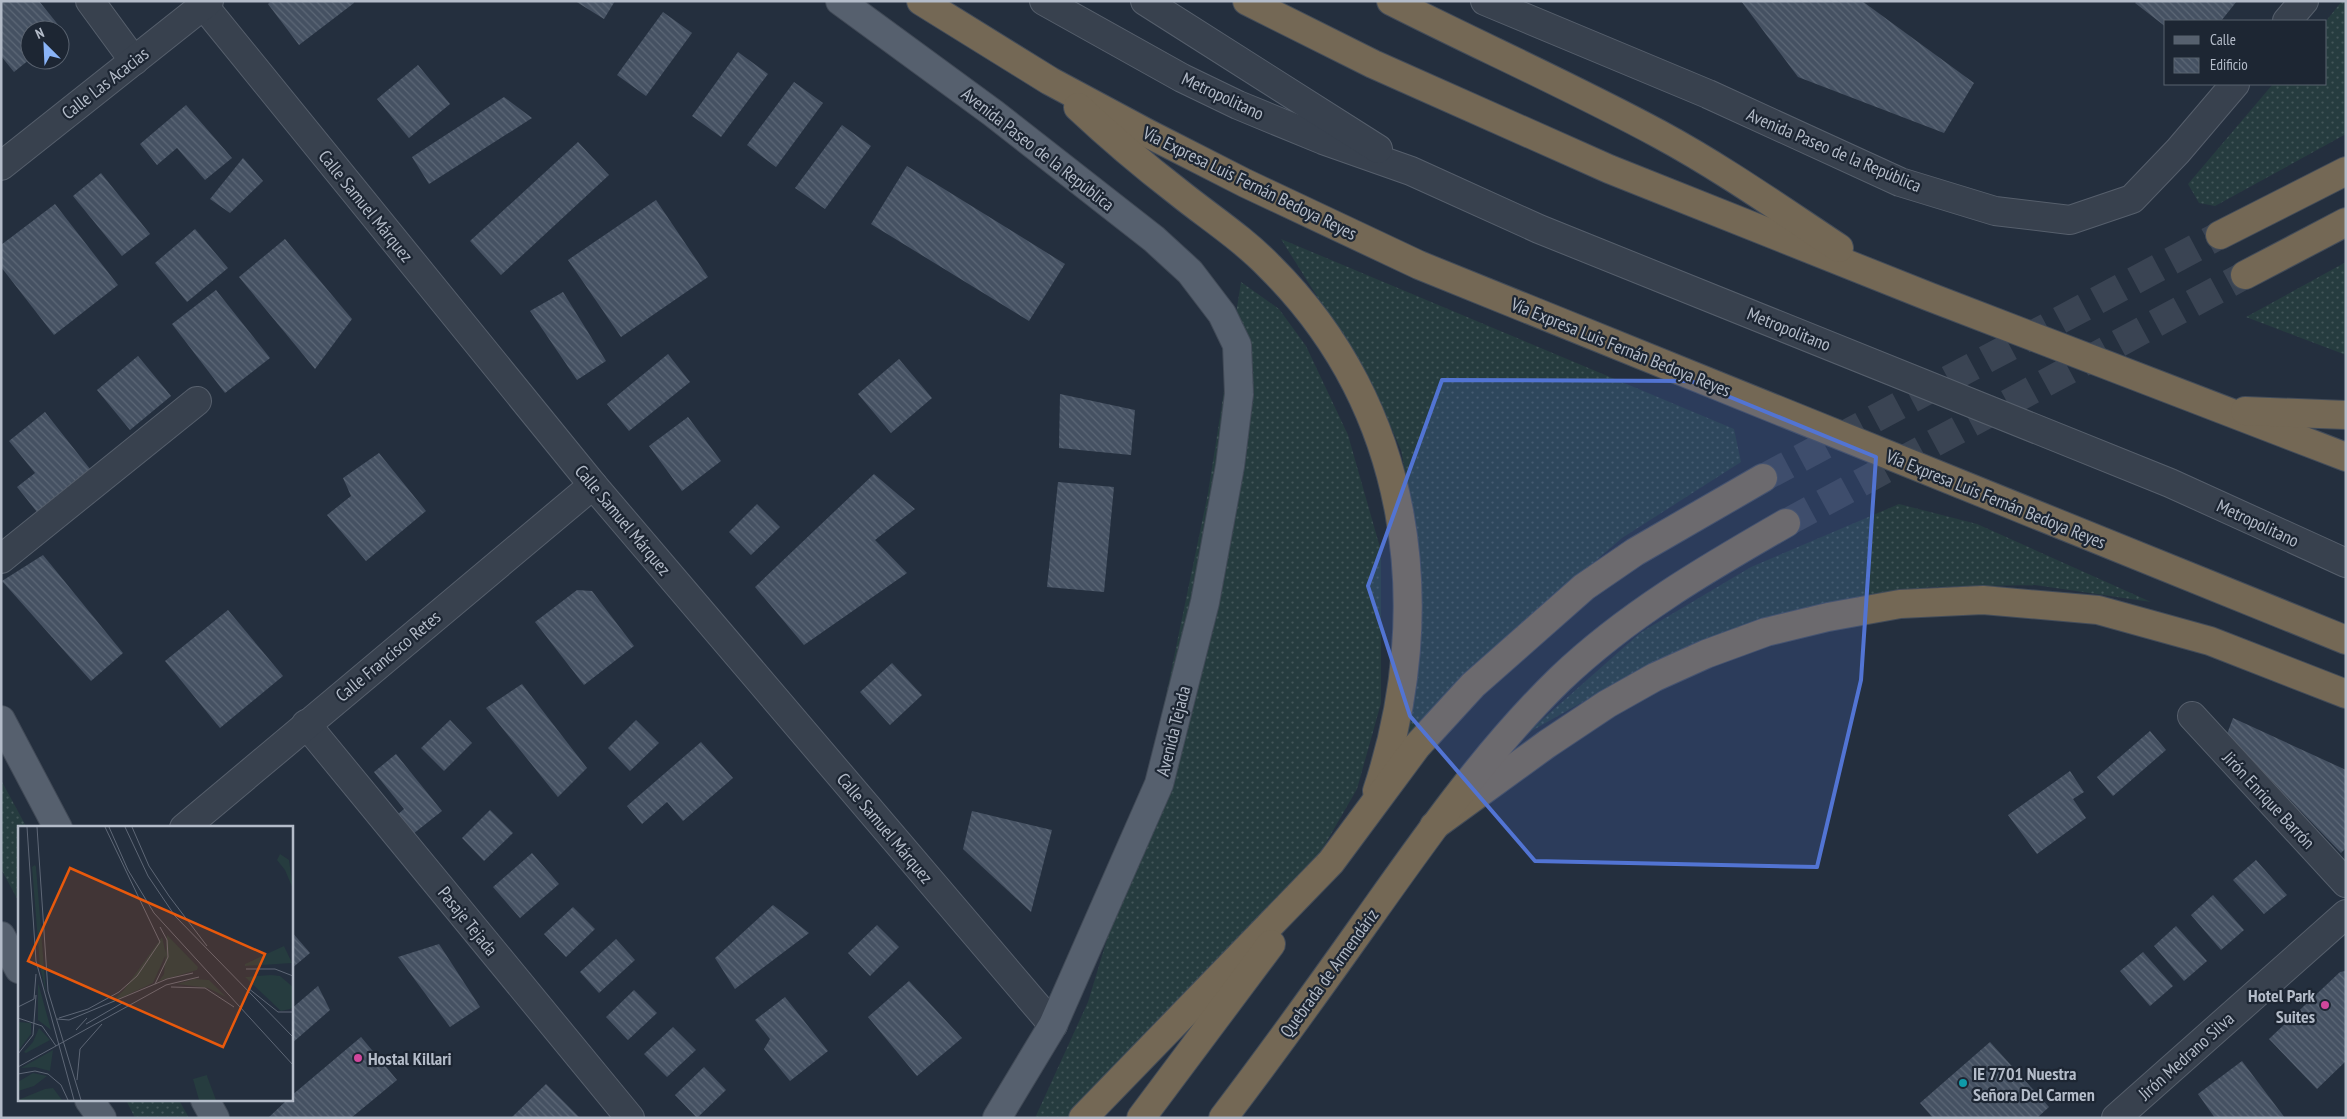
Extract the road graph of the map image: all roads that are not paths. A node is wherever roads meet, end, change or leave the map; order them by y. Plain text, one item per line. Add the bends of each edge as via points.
1 (90, 1) edge
2 (840, 1) edge
3 (920, 1) edge
4 (1044, 1) edge
5 (1145, 1) edge
6 (1247, 1) edge
7 (1391, 1) edge
8 (1485, 1) edge
9 (2304, 1) edge
10 (207, 4) edge
11 (2289, 20) edge
12 (134, 60) junction
13 (1050, 81) junction
14 (2234, 85) edge
15 (1, 166) edge
16 (1411, 171) junction
17 (2346, 171) edge
18 (2346, 222) edge
19 (2220, 235) tunnel mouth
20 (2245, 276) tunnel mouth
21 (1888, 280) junction
22 (1222, 314) joint
23 (197, 402) dead end
24 (2222, 410) junction
25 (2346, 415) edge
26 (2346, 457) edge
27 (1763, 478) tunnel mouth
28 (2170, 483) junction
29 (593, 485) junction
30 (1786, 523) tunnel mouth
31 (2346, 544) edge
32 (1, 559) edge
33 (2346, 563) edge
34 (2346, 640) edge
35 (2346, 694) edge
36 (2192, 716) dead end
37 (1, 720) edge
38 (306, 724) junction
39 (1371, 810) junction
40 (57, 826) edge
41 (186, 826) edge
42 (1434, 826) junction
43 (1331, 862) junction
44 (2346, 883) edge
45 (2346, 914) edge
46 (1, 936) edge
47 (18, 967) edge
48 (1053, 1025) junction
49 (87, 1102) edge
50 (91, 1102) edge
51 (207, 1102) edge
52 (93, 1118) edge
53 (102, 1118) edge
54 (215, 1118) edge
55 (630, 1118) edge
56 (997, 1118) edge
57 (1083, 1118) edge
58 (1141, 1118) edge
59 (1223, 1118) edge
60 (2116, 1118) edge

1 - 12 street
2 - 22 main road, Avenida Paseo de la República via 993,113 1154,239 1190,272
3 - 13 highway, Vía Expresa Luis Fernán Bedoya Reyes
4 - 16 street, Metropolitano via 1182,78 1238,105
5 - 16 street, Metropolitano
6 - 21 highway via 1480,113 1609,169
7 - 21 highway via 1661,135 1721,170
8 - 14 street, Avenida Paseo de la República via 1708,94 1900,182 1995,211 2070,220 2132,199
9 - 11 street
10 - 12 street, Calle Las Acacias
10 - 29 street, Calle Samuel Márquez
12 - 15 street, Calle Las Acacias
13 - 34 highway, Vía Expresa Luis Fernán Bedoya Reyes via 1245,183 1419,265
13 - 39 highway via 1108,135 1243,241 1296,294 1338,351 1373,420 1387,458 1404,539 1407,627 1398,705
16 - 28 street, Metropolitano via 1539,229
17 - 19 highway
18 - 20 highway
21 - 24 highway
22 - 48 main road, Avenida Tejada via 1236,345 1239,394 1230,466 1205,602 1160,784
23 - 32 street
24 - 25 highway
24 - 26 highway
27 - 39 highway via 1635,552 1584,587 1473,685 1417,746
28 - 31 street, Metropolitano
28 - 33 street, Metropolitano
29 - 38 street, Calle Francisco Retes
29 - 48 street, Calle Samuel Márquez
30 - 42 highway, Quebrada de Armendáriz via 1693,577 1634,618 1560,679 1495,750
35 - 42 highway via 2210,641 2098,610 1983,600 1900,604 1828,616 1766,632 1655,677 1547,744
36 - 44 street, Jirón Enrique Barrón
37 - 40 main road
38 - 41 street, Calle Francisco Retes
38 - 55 street, Pasaje Tejada
39 - 43 highway
42 - 59 highway, Quebrada de Armendáriz via 1300,1016
43 - 57 highway
43 - 58 highway
45 - 60 street, Jirón Medrano Silva
46 - 47 main road
48 - 56 main road, Avenida Tejada
49 - 52 main road
50 - 53 main road
51 - 54 main road

